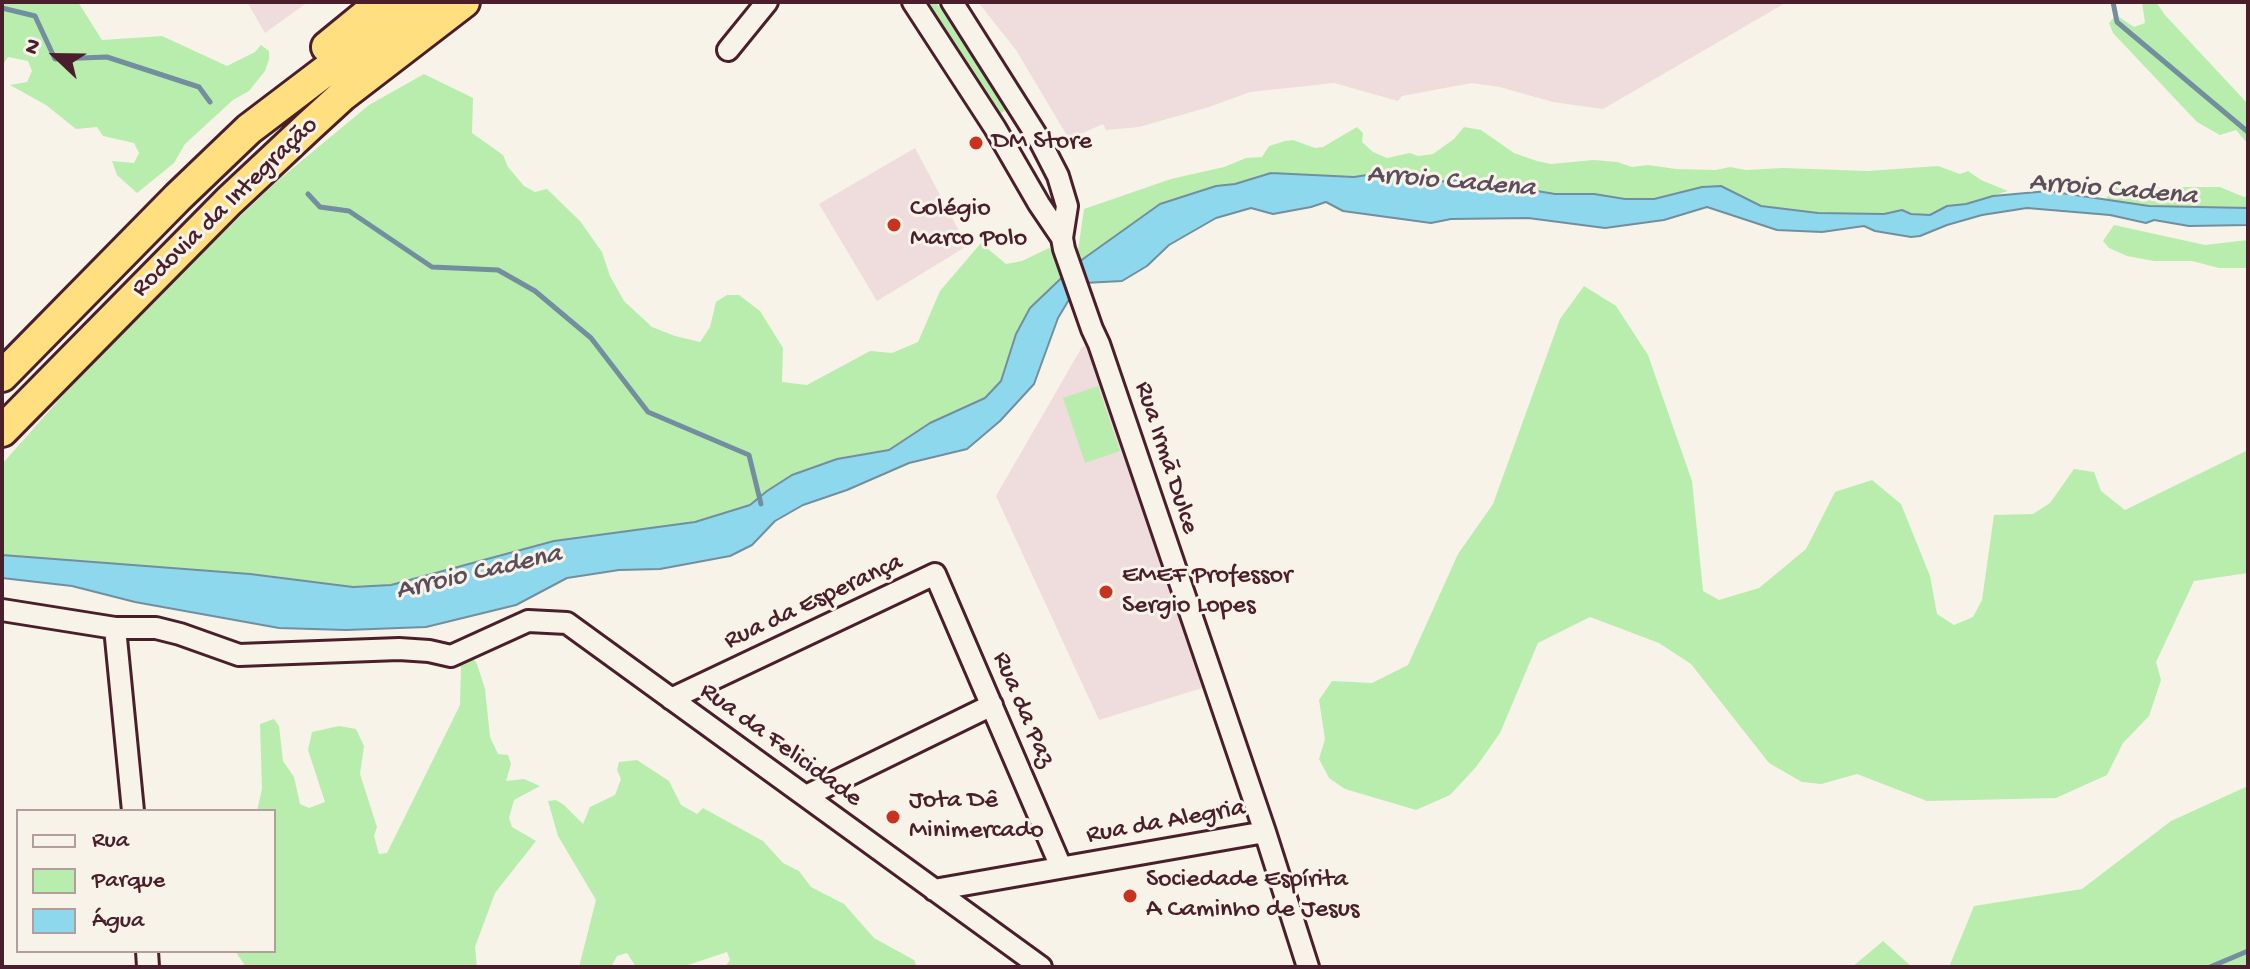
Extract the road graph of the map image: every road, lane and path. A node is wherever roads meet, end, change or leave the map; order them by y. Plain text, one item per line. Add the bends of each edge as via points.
1 (382, 2) edge
2 (423, 2) edge
3 (464, 2) edge
4 (767, 2) edge
5 (913, 2) edge
6 (952, 2) edge
7 (728, 50) dead end
8 (995, 128) junction
9 (249, 129) junction
10 (1040, 141) junction
11 (1063, 244) junction
12 (2, 376) edge
13 (2, 431) edge
14 (935, 574) joint
15 (2, 610) edge
16 (115, 628) junction
17 (671, 699) junction
18 (992, 705) junction
19 (806, 796) junction
20 (133, 809) edge
21 (1265, 832) junction
22 (1061, 867) junction
23 (934, 890) junction
24 (1041, 967) edge
25 (1308, 967) edge

1 - 9 highway via 287,79
2 - 9 highway, Rodovia da Integração
3 - 13 highway, Rodovia da Integração via 308,127
4 - 7 street
5 - 8 street, Rua Irmã Dulce
6 - 10 street, Rua Irmã Dulce
8 - 10 street via 1016,139
8 - 11 street, Rua Irmã Dulce
9 - 12 highway, Rodovia da Integração
10 - 11 street, Rua Irmã Dulce via 1067,206
11 - 21 street, Rua Irmã Dulce
14 - 17 street, Rua da Esperança
14 - 18 street, Rua da Paz
15 - 16 street
16 - 17 street, Rua da Felicidade via 156,628 239,655 399,649 451,656 528,621 567,623
16 - 20 street
17 - 19 street, Rua da Felicidade
18 - 19 street
18 - 22 street, Rua da Paz
19 - 23 street, Rua da Felicidade
21 - 22 street, Rua da Alegria
21 - 25 street, Rua Irmã Dulce
22 - 23 street, Rua da Alegria
23 - 24 street, Rua da Felicidade

